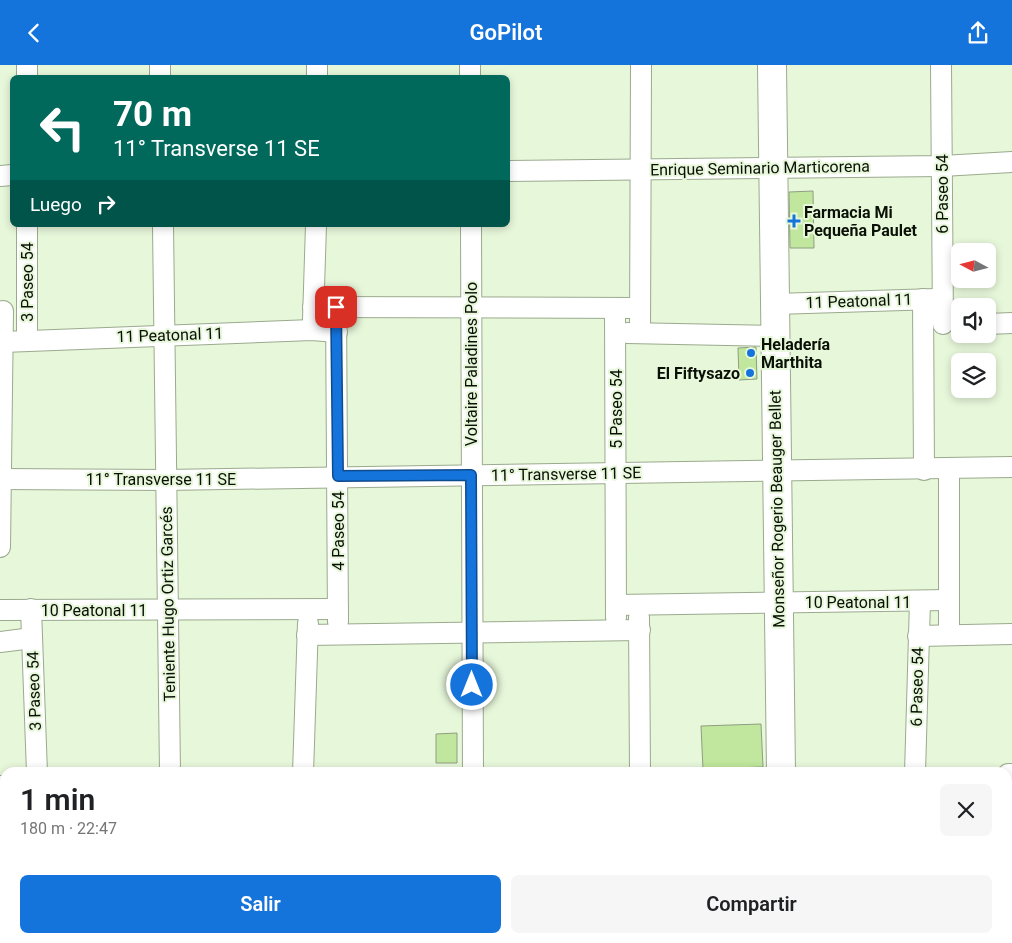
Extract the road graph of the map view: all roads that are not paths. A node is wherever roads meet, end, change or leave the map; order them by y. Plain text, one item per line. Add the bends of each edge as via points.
1 (641, 65) edge
2 (772, 65) edge
3 (941, 65) edge
4 (1012, 162) edge
5 (942, 166) junction
6 (773, 168) junction
7 (640, 169) junction
8 (510, 171) edge
9 (27, 227) edge
10 (163, 227) edge
11 (316, 227) edge
12 (471, 227) edge
13 (933, 299) junction
14 (775, 304) junction
15 (313, 307) junction
16 (336, 307) junction
17 (471, 307) junction
18 (27, 308) junction
19 (615, 308) junction
20 (640, 308) junction
21 (2, 311) edge
22 (1012, 323) edge
23 (923, 324) junction
24 (951, 324) edge
25 (996, 324) edge
26 (312, 330) junction
27 (337, 332) junction
28 (615, 333) junction
29 (640, 333) junction
30 (163, 335) junction
31 (775, 336) junction
32 (27, 339) junction
33 (3, 342) junction
34 (1012, 467) edge
35 (949, 469) junction
36 (924, 470) junction
37 (777, 472) junction
38 (616, 474) junction
39 (471, 475) junction
40 (338, 476) junction
41 (1, 479) edge
42 (165, 480) junction
43 (0, 547) edge
44 (949, 600) junction
45 (920, 601) junction
46 (779, 602) junction
47 (616, 605) junction
48 (639, 605) junction
49 (31, 609) junction
50 (308, 609) junction
51 (338, 609) junction
52 (0, 610) edge
53 (168, 610) junction
54 (616, 630) junction
55 (640, 630) junction
56 (472, 633) junction
57 (1012, 634) edge
58 (307, 635) junction
59 (338, 635) junction
60 (950, 635) junction
61 (918, 637) junction
62 (32, 638) junction
63 (0, 641) edge
64 (37, 767) edge
65 (170, 767) edge
66 (303, 767) edge
67 (473, 767) edge
68 (640, 767) edge
69 (781, 767) edge
70 (916, 767) edge

1 - 7 street
2 - 6 street, Monseñor Rogerio Beauger Bellet
3 - 5 street, 6 Paseo 54
4 - 5 street, Enrique Seminario Marticorena
5 - 6 street, Enrique Seminario Marticorena
5 - 13 street, 6 Paseo 54
6 - 7 street, Enrique Seminario Marticorena
6 - 14 street, Monseñor Rogerio Beauger Bellet
7 - 8 street, Enrique Seminario Marticorena
7 - 20 street
9 - 18 street, 3 Paseo 54
10 - 30 street, Teniente Hugo Ortiz Garcés
11 - 15 street
12 - 17 street, Voltaire Paladines Polo
13 - 14 street, 11 Peatonal 11
13 - 23 street, 6 Paseo 54
13 - 24 street, 6 Paseo 54
14 - 31 street, Monseñor Rogerio Beauger Bellet
15 - 16 street
15 - 26 street
16 - 17 street
16 - 27 street, 4 Paseo 54
17 - 19 street
17 - 39 street, Voltaire Paladines Polo
18 - 21 street
18 - 32 street, 3 Paseo 54
19 - 20 street
19 - 28 street, 5 Paseo 54
20 - 29 street
21 - 33 street, 3 Paseo 54
22 - 25 street
23 - 24 street, 11 Peatonal 11
23 - 36 street, 6 Paseo 54
26 - 27 street, 11 Peatonal 11
26 - 30 street, 11 Peatonal 11
27 - 40 street, 4 Paseo 54
28 - 29 street
28 - 38 street, 5 Paseo 54
29 - 31 street
30 - 32 street, 11 Peatonal 11
30 - 42 street, Teniente Hugo Ortiz Garcés
31 - 37 street, Monseñor Rogerio Beauger Bellet
32 - 33 street, 11 Peatonal 11
33 - 41 street, 3 Paseo 54
34 - 35 street, 11° Transverse 11 SE
35 - 36 street, 11° Transverse 11 SE
35 - 44 street
36 - 37 street, 11° Transverse 11 SE
37 - 38 street, 11° Transverse 11 SE
37 - 46 street, Monseñor Rogerio Beauger Bellet
38 - 39 street, 11° Transverse 11 SE
38 - 47 street, 5 Paseo 54
39 - 40 street, 11° Transverse 11 SE
39 - 56 street, Voltaire Paladines Polo
40 - 42 street, 11° Transverse 11 SE
40 - 51 street, 4 Paseo 54
41 - 42 street, 11° Transverse 11 SE
41 - 43 street, 3 Paseo 54
42 - 53 street, Teniente Hugo Ortiz Garcés
44 - 45 street, 10 Peatonal 11
44 - 60 street
45 - 46 street, 10 Peatonal 11
45 - 61 street, 6 Paseo 54
46 - 48 street, 10 Peatonal 11
46 - 69 street, Monseñor Rogerio Beauger Bellet
47 - 48 street, 10 Peatonal 11
47 - 54 street, 5 Paseo 54
48 - 55 street
49 - 52 street, 10 Peatonal 11
49 - 53 street, 10 Peatonal 11
49 - 62 street, 3 Paseo 54
50 - 51 street, 10 Peatonal 11
50 - 53 street, 10 Peatonal 11
50 - 58 street
51 - 59 street, 4 Paseo 54
53 - 65 street, Teniente Hugo Ortiz Garcés
54 - 55 street
54 - 56 street
55 - 68 street
56 - 59 street
56 - 67 street, Voltaire Paladines Polo
57 - 60 street
58 - 59 street
58 - 66 street
60 - 61 street
61 - 70 street, 6 Paseo 54
62 - 63 street, 10 Peatonal 11
62 - 64 street, 3 Paseo 54

